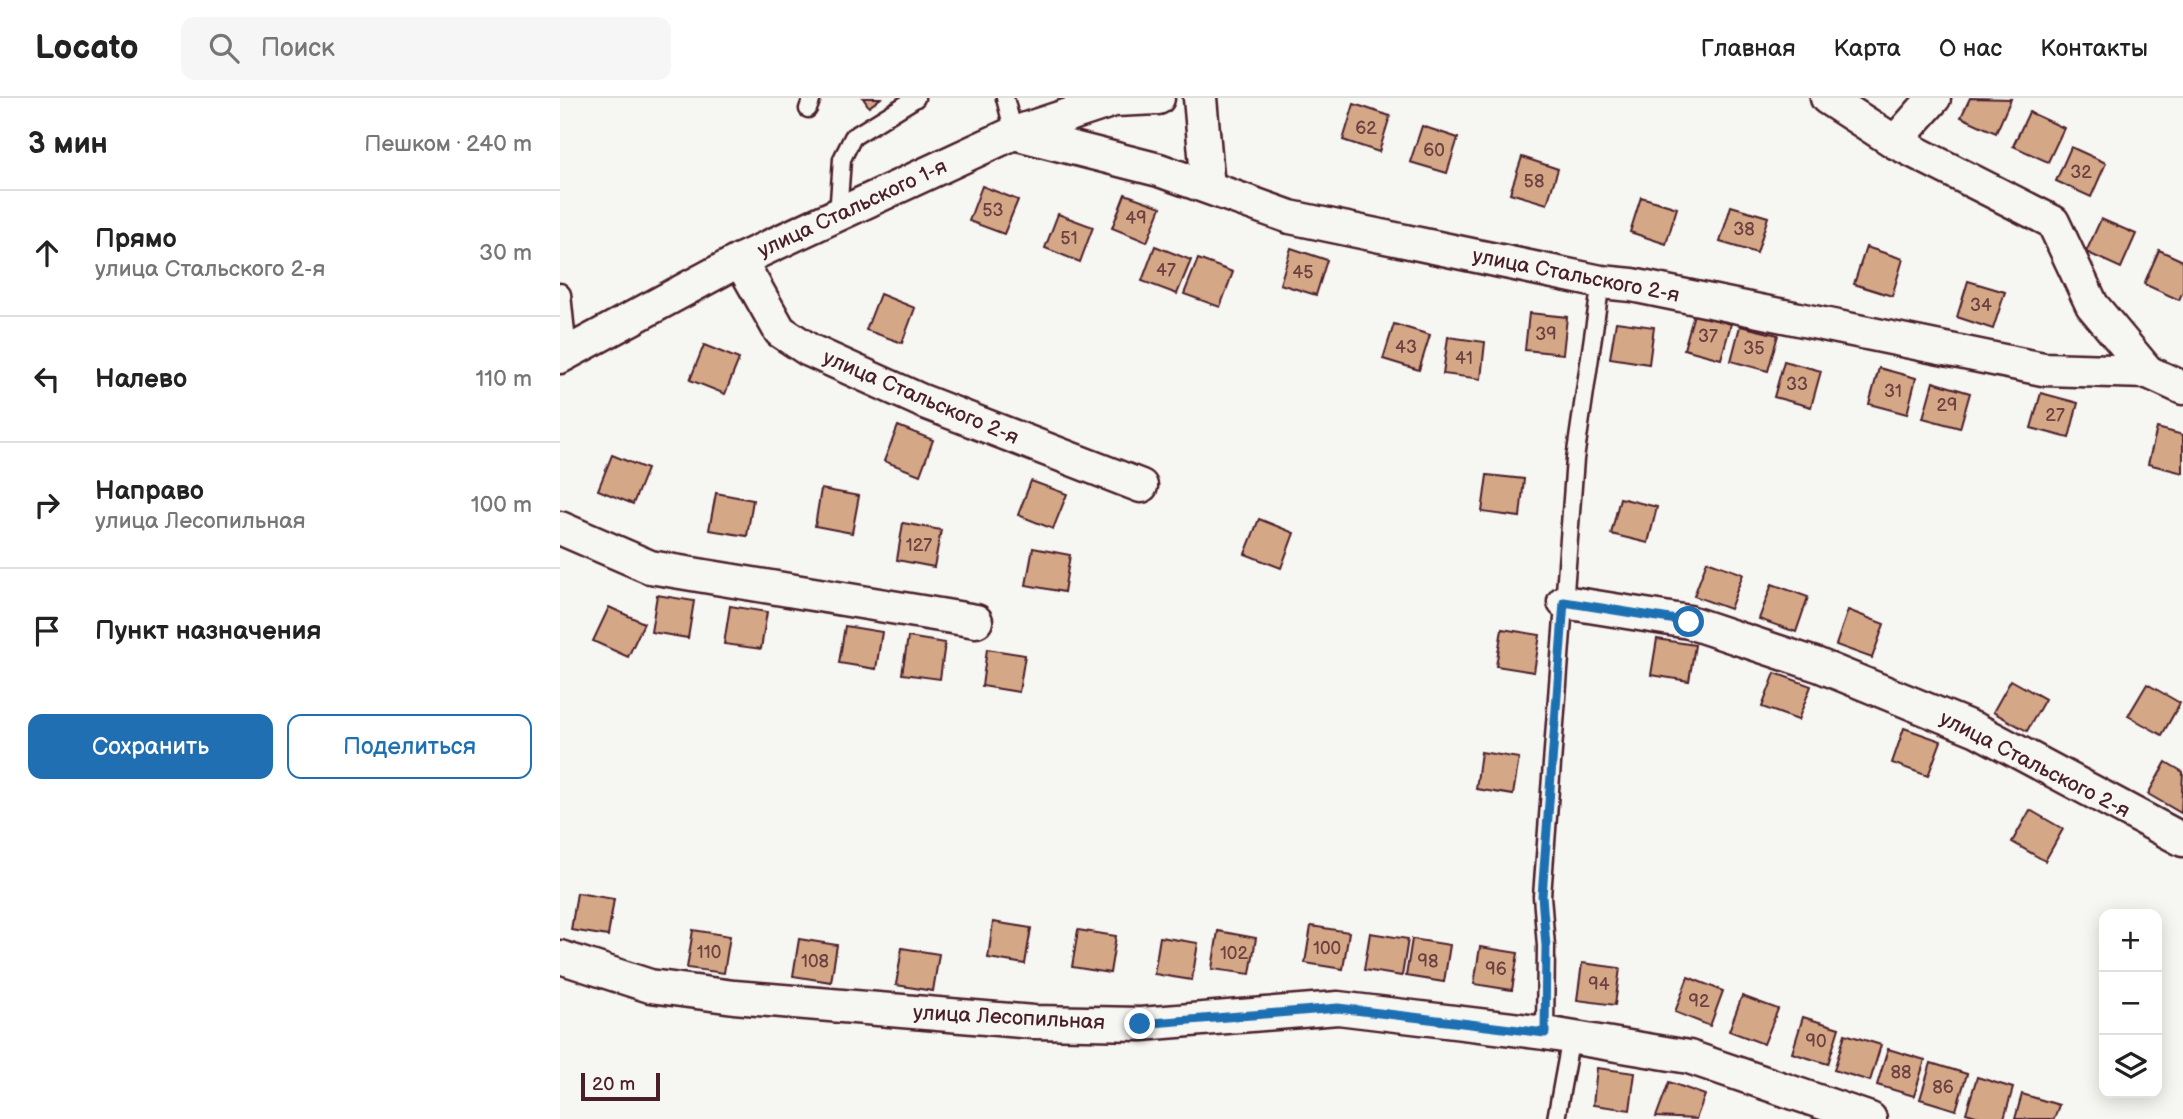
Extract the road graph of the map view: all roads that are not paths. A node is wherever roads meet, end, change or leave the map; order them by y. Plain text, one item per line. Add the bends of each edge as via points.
1 (916, 98) edge
2 (1005, 98) edge
3 (1158, 98) edge
4 (1200, 98) edge
5 (1827, 98) edge
6 (1934, 98) edge
7 (1114, 99) edge
8 (1014, 133) junction
9 (1895, 142) junction
10 (1209, 187) junction
11 (838, 215) junction
12 (740, 260) junction
13 (1601, 282) junction
14 (560, 292) edge
15 (564, 355) edge
16 (2148, 372) junction
17 (2183, 388) edge
18 (1141, 486) dead end
19 (560, 528) edge
20 (1564, 602) junction
21 (976, 621) dead end
22 (2183, 841) edge
23 (560, 957) edge
24 (1558, 1035) junction
25 (1556, 1119) edge
26 (1870, 1119) edge

1 - 11 lane via 853,137 842,159
2 - 8 lane
3 - 7 street, улица Стальского 1-я
4 - 10 street
5 - 9 street, улица Стальского 2-я
6 - 9 street
7 - 8 street, улица Стальского 1-я
8 - 10 street, улица Стальского 2-я
8 - 11 street, улица Стальского 1-я
9 - 16 street, улица Стальского 2-я via 2053,222 2092,305
10 - 13 street, улица Стальского 2-я via 1290,217
11 - 12 street, улица Стальского 1-я
12 - 15 street, улица Стальского 1-я
12 - 18 street, улица Стальского 2-я via 780,331 809,350 922,401
13 - 16 street, улица Стальского 2-я via 2043,369
13 - 20 lane via 1575,459
14 - 15 lane
16 - 17 street, улица Стальского 2-я
19 - 21 street via 650,567
20 - 22 street, улица Стальского 2-я via 1689,622 1818,664 1977,730
20 - 24 lane via 1542,896
23 - 24 street, улица Лесопильная via 650,986 1033,1022 1140,1024 1338,1008
24 - 25 lane
24 - 26 street, улица Лесопильная via 1689,1057

